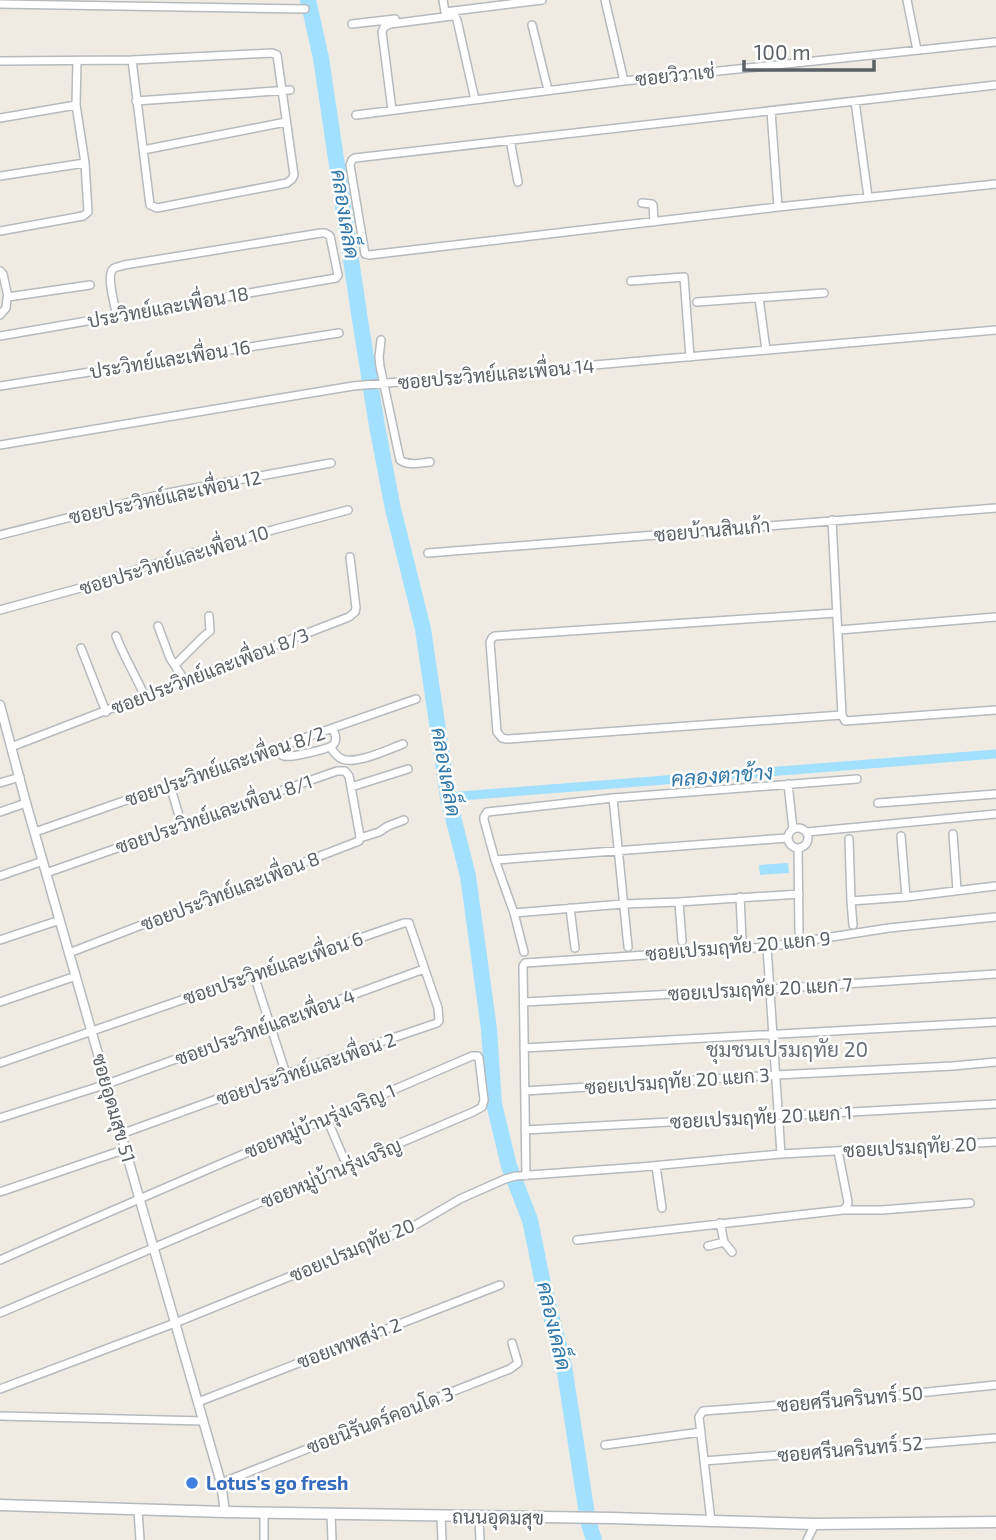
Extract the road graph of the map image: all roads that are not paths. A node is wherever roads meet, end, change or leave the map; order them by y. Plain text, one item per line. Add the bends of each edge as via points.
1 (443, 0) edge
2 (542, 0) edge
3 (605, 0) edge
4 (907, 0) edge
5 (147, 3) edge
6 (0, 4) edge
7 (305, 9) dead end
8 (445, 12) junction
9 (352, 24) dead end
10 (533, 25) dead end
11 (996, 42) edge
12 (917, 50) junction
13 (132, 60) junction
14 (0, 61) edge
15 (77, 61) junction
16 (624, 81) junction
17 (996, 85) edge
18 (286, 90) junction
19 (548, 90) junction
20 (475, 100) junction
21 (136, 101) junction
22 (855, 101) junction
23 (76, 105) junction
24 (392, 110) junction
25 (771, 111) junction
26 (356, 115) dead end
27 (0, 118) edge
28 (286, 122) junction
29 (510, 140) junction
30 (143, 149) junction
31 (85, 163) junction
32 (0, 176) edge
33 (518, 182) dead end
34 (996, 184) edge
35 (868, 197) junction
36 (642, 203) dead end
37 (778, 207) junction
38 (654, 222) junction
39 (0, 231) edge
40 (0, 271) edge
41 (631, 281) dead end
42 (90, 285) dead end
43 (824, 293) dead end
44 (8, 296) junction
45 (759, 298) junction
46 (697, 302) dead end
47 (0, 315) edge
48 (117, 316) junction
49 (996, 330) edge
50 (339, 333) dead end
51 (0, 336) edge
52 (381, 340) dead end
53 (766, 350) junction
54 (690, 357) junction
55 (383, 383) junction
56 (0, 386) edge
57 (0, 445) edge
58 (430, 462) dead end
59 (331, 463) dead end
60 (996, 508) edge
61 (348, 510) dead end
62 (832, 520) junction
63 (0, 535) edge
64 (428, 553) dead end
65 (350, 556) dead end
66 (0, 610) edge
67 (836, 612) junction
68 (209, 616) dead end
69 (996, 617) edge
70 (158, 626) dead end
71 (839, 630) junction
72 (116, 636) dead end
73 (81, 648) dead end
74 (175, 665) junction
75 (185, 681) junction
76 (145, 697) junction
77 (416, 699) dead end
78 (0, 705) edge
79 (996, 710) edge
80 (106, 712) junction
81 (842, 715) junction
82 (3, 725) edge
83 (333, 729) junction
84 (403, 744) dead end
85 (11, 747) junction
86 (330, 747) junction
87 (276, 749) junction
88 (408, 769) dead end
89 (19, 777) junction
90 (857, 779) dead end
91 (0, 783) edge
92 (788, 784) junction
93 (170, 785) junction
94 (351, 787) junction
95 (996, 794) edge
96 (613, 798) junction
97 (26, 803) junction
98 (878, 803) dead end
99 (0, 812) edge
100 (996, 814) edge
101 (404, 820) dead end
102 (183, 825) junction
103 (793, 828) junction
104 (35, 832) junction
105 (807, 832) junction
106 (953, 835) dead end
107 (901, 836) dead end
108 (360, 838) junction
109 (787, 838) junction
110 (849, 839) dead end
111 (798, 848) junction
112 (618, 850) junction
113 (495, 860) junction
114 (43, 861) junction
115 (46, 873) junction
116 (0, 876) edge
117 (996, 886) edge
118 (957, 890) junction
119 (799, 894) junction
120 (740, 897) junction
121 (906, 897) junction
122 (851, 901) junction
123 (678, 902) junction
124 (623, 904) junction
125 (570, 908) junction
126 (514, 914) junction
127 (996, 917) edge
128 (60, 920) junction
129 (853, 925) dead end
130 (799, 932) dead end
131 (742, 939) dead end
132 (0, 940) edge
133 (682, 941) dead end
134 (628, 947) dead end
135 (767, 947) junction
136 (575, 948) dead end
137 (524, 952) dead end
138 (69, 953) junction
139 (424, 969) junction
140 (996, 974) edge
141 (254, 975) junction
142 (76, 976) junction
143 (770, 989) junction
144 (0, 1002) edge
145 (524, 1002) junction
146 (996, 1022) edge
147 (270, 1025) junction
148 (92, 1032) junction
149 (773, 1033) junction
150 (524, 1048) junction
151 (996, 1062) edge
152 (0, 1063) edge
153 (286, 1074) junction
154 (776, 1075) junction
155 (482, 1080) joint
156 (107, 1084) junction
157 (525, 1091) junction
158 (996, 1104) edge
159 (778, 1116) junction
160 (0, 1118) edge
161 (327, 1119) junction
162 (525, 1130) junction
163 (121, 1134) junction
164 (996, 1142) edge
165 (126, 1149) junction
166 (838, 1151) junction
167 (781, 1154) junction
168 (656, 1166) junction
169 (347, 1167) junction
170 (526, 1176) junction
171 (0, 1192) edge
172 (139, 1198) junction
173 (970, 1203) dead end
174 (662, 1208) dead end
175 (843, 1210) junction
176 (720, 1223) junction
177 (577, 1240) dead end
178 (724, 1242) junction
179 (708, 1246) dead end
180 (154, 1248) junction
181 (732, 1252) dead end
182 (0, 1260) edge
183 (500, 1285) dead end
184 (0, 1313) edge
185 (175, 1323) junction
186 (512, 1343) dead end
187 (996, 1385) edge
188 (0, 1389) edge
189 (198, 1402) junction
190 (0, 1416) edge
191 (204, 1421) junction
192 (701, 1432) junction
193 (996, 1438) edge
194 (605, 1445) dead end
195 (704, 1461) junction
196 (221, 1483) junction
197 (0, 1505) edge
198 (138, 1510) junction
199 (225, 1512) junction
200 (264, 1513) junction
201 (331, 1514) junction
202 (441, 1516) junction
203 (478, 1516) junction
204 (711, 1521) junction
205 (996, 1522) edge
206 (815, 1524) junction
207 (140, 1540) edge
208 (264, 1540) edge
209 (332, 1540) edge
210 (442, 1540) edge
211 (480, 1540) edge
212 (807, 1540) edge

1 - 8 street
2 - 8 street
3 - 16 street
4 - 12 street
5 - 6 street
5 - 7 street
8 - 9 street
10 - 19 street
11 - 12 street, ซอยวิวาเช่
12 - 16 street, ซอยวิวาเช่
13 - 15 street
13 - 18 street via 272,53 277,55
13 - 21 street
14 - 15 street
15 - 23 street
16 - 19 street, ซอยวิวาเช่
17 - 22 street
18 - 21 street
18 - 28 street
19 - 20 street, ซอยวิวาเช่
20 - 24 street, ซอยวิวาเช่
20 - 24 street via 457,20 452,16 384,27
21 - 30 street
22 - 25 street
22 - 35 street
23 - 27 street
23 - 31 street
24 - 26 street, ซอยวิวาเช่
25 - 29 street
25 - 37 street
28 - 30 street
28 - 30 street via 292,180 157,208 150,205
29 - 33 street
29 - 38 street via 352,160 365,254
31 - 32 street
31 - 39 street via 86,214
34 - 35 street
35 - 37 street
36 - 38 street via 652,204
37 - 38 street
40 - 44 street
41 - 54 street via 684,276
42 - 44 street
43 - 45 street
44 - 47 street
45 - 46 street
45 - 53 street
48 - 48 street, ประวิทย์และเพื่อน 18 via 337,278 330,236 326,233 115,268 110,278
48 - 51 street, ประวิทย์และเพื่อน 18
49 - 53 street, ซอยประวิทย์และเพื่อน 14
50 - 56 street, ประวิทย์และเพื่อน 16
52 - 55 street
53 - 54 street, ซอยประวิทย์และเพื่อน 14
54 - 55 street, ซอยประวิทย์และเพื่อน 14
55 - 57 street, ซอยประวิทย์และเพื่อน 14
55 - 58 street via 400,460
59 - 63 street, ซอยประวิทย์และเพื่อน 12 via 162,494
60 - 62 street, ซอยบ้านสินเก้า
61 - 66 street, ซอยประวิทย์และเพื่อน 10
62 - 64 street, ซอยบ้านสินเก้า
62 - 67 street
65 - 75 street, ซอยประวิทย์และเพื่อน 8/3 via 356,604 353,615
67 - 71 street
67 - 81 street via 495,636 490,642 502,738
68 - 74 street via 210,632
69 - 71 street
70 - 74 street
71 - 81 street
72 - 76 street
73 - 80 street
74 - 75 street
75 - 76 street, ซอยประวิทย์และเพื่อน 8/3
76 - 80 street, ซอยประวิทย์และเพื่อน 8/3
77 - 83 street, ซอยประวิทย์และเพื่อน 8/2
78 - 82 street, ซอยอุดมสุข 51
79 - 81 street via 849,721
80 - 85 street, ซอยประวิทย์และเพื่อน 8/3
82 - 85 street, ซอยอุดมสุข 51
83 - 86 street via 336,738
83 - 87 street, ซอยประวิทย์และเพื่อน 8/2
84 - 86 street via 348,760 339,758
85 - 89 street, ซอยอุดมสุข 51
86 - 87 street via 287,757
87 - 93 street, ซอยประวิทย์และเพื่อน 8/2
88 - 94 street
89 - 91 street
89 - 97 street, ซอยอุดมสุข 51
90 - 92 street
92 - 96 street
92 - 103 street
93 - 102 street
93 - 104 street, ซอยประวิทย์และเพื่อน 8/2
94 - 102 street, ซอยประวิทย์และเพื่อน 8/1 via 345,771 337,771
94 - 108 street
95 - 98 street
96 - 112 street
96 - 113 street via 487,812 484,820
97 - 99 street
97 - 104 street, ซอยอุดมสุข 51
100 - 105 street
101 - 108 street, ซอยประวิทย์และเพื่อน 8
102 - 115 street, ซอยประวิทย์และเพื่อน 8/1
103 - 105 street
103 - 109 street
104 - 114 street, ซอยอุดมสุข 51
105 - 111 street via 807,843
106 - 118 street
107 - 121 street
108 - 138 street, ซอยประวิทย์และเพื่อน 8
109 - 111 street
109 - 112 street
110 - 122 street
111 - 119 street
112 - 113 street
112 - 124 street
113 - 126 street
114 - 115 street, ซอยอุดมสุข 51
114 - 116 street
115 - 128 street, ซอยอุดมสุข 51
117 - 118 street
118 - 121 street
119 - 120 street
119 - 130 street
120 - 123 street
120 - 131 street
121 - 122 street
122 - 129 street
123 - 124 street
123 - 133 street
124 - 125 street
124 - 134 street
125 - 126 street
125 - 136 street
126 - 137 street
127 - 135 street, ซอยเปรมฤทัย 20 แยก 9
128 - 132 street
128 - 138 street, ซอยอุดมสุข 51
135 - 143 street
135 - 145 street, ซอยเปรมฤทัย 20 แยก 9 via 527,962 523,966
138 - 142 street, ซอยอุดมสุข 51
139 - 141 street, ซอยประวิทย์และเพื่อน 6 via 407,922
139 - 147 street, ซอยประวิทย์และเพื่อน 4
139 - 153 street, ซอยประวิทย์และเพื่อน 2 via 438,1008 437,1023
140 - 143 street, ซอยเปรมฤทัย 20 แยก 7
141 - 147 street
141 - 148 street, ซอยประวิทย์และเพื่อน 6
142 - 144 street
142 - 148 street, ซอยอุดมสุข 51
143 - 145 street, ซอยเปรมฤทัย 20 แยก 7
143 - 149 street
145 - 150 street
146 - 149 street
147 - 153 street
147 - 156 street, ซอยประวิทย์และเพื่อน 4
148 - 152 street, ซอยประวิทย์และเพื่อน 6
148 - 156 street, ซอยอุดมสุข 51
149 - 150 street
149 - 154 street
150 - 157 street
151 - 154 street, ซอยเปรมฤทัย 20 แยก 3
153 - 163 street, ซอยประวิทย์และเพื่อน 2
154 - 157 street, ซอยเปรมฤทัย 20 แยก 3
154 - 159 street
155 - 161 street, ซอยหมู่บ้านรุ่งเจริญ 1 via 480,1061 474,1055
155 - 169 street, ซอยหมู่บ้านรุ่งเจริญ via 482,1107
156 - 160 street, ซอยประวิทย์และเพื่อน 4
156 - 163 street, ซอยอุดมสุข 51
157 - 162 street
158 - 159 street, ซอยเปรมฤทัย 20 แยก 1
159 - 162 street, ซอยเปรมฤทัย 20 แยก 1
159 - 167 street
161 - 169 street
161 - 172 street, ซอยหมู่บ้านรุ่งเจริญ 1
162 - 170 street
163 - 165 street, ซอยอุดมสุข 51
164 - 166 street, ซอยเปรมฤทัย 20
165 - 171 street
165 - 172 street, ซอยอุดมสุข 51
166 - 167 street, ซอยเปรมฤทัย 20
166 - 175 street via 848,1202
167 - 168 street, ซอยเปรมฤทัย 20
168 - 170 street, ซอยเปรมฤทัย 20
168 - 174 street
169 - 180 street, ซอยหมู่บ้านรุ่งเจริญ
170 - 185 street, ซอยเปรมฤทัย 20 via 507,1178 412,1227
172 - 180 street, ซอยอุดมสุข 51
172 - 182 street, ซอยหมู่บ้านรุ่งเจริญ 1
173 - 175 street
175 - 176 street
176 - 177 street
176 - 178 street
178 - 179 street
178 - 181 street
180 - 184 street, ซอยหมู่บ้านรุ่งเจริญ
180 - 185 street, ซอยอุดมสุข 51
183 - 189 street, ซอยเทพสง่า 2
185 - 188 street, ซอยเปรมฤทัย 20
185 - 189 street, ซอยอุดมสุข 51
186 - 196 street, ซอยนิรันดร์คอนโด 3 via 518,1363 510,1369
187 - 192 street, ซอยศรีนครินทร์ 50 via 703,1411
189 - 191 street, ซอยอุดมสุข 51
190 - 191 street
191 - 196 street, ซอยอุดมสุข 51
192 - 194 street
192 - 195 street
193 - 195 street, ซอยศรีนครินทร์ 52
195 - 204 street
196 - 199 street, ซอยอุดมสุข 51
197 - 198 main road, ถนนอุดมสุข
198 - 199 main road, ถนนอุดมสุข
198 - 207 street
199 - 200 main road, ถนนอุดมสุข
200 - 201 main road, ถนนอุดมสุข
200 - 208 street
201 - 202 main road, ถนนอุดมสุข
201 - 209 street
202 - 203 main road, ถนนอุดมสุข
202 - 210 street
203 - 204 main road, ถนนอุดมสุข
203 - 211 street
204 - 206 main road, ถนนอุดมสุข
205 - 206 main road, ถนนอุดมสุข
206 - 212 street

